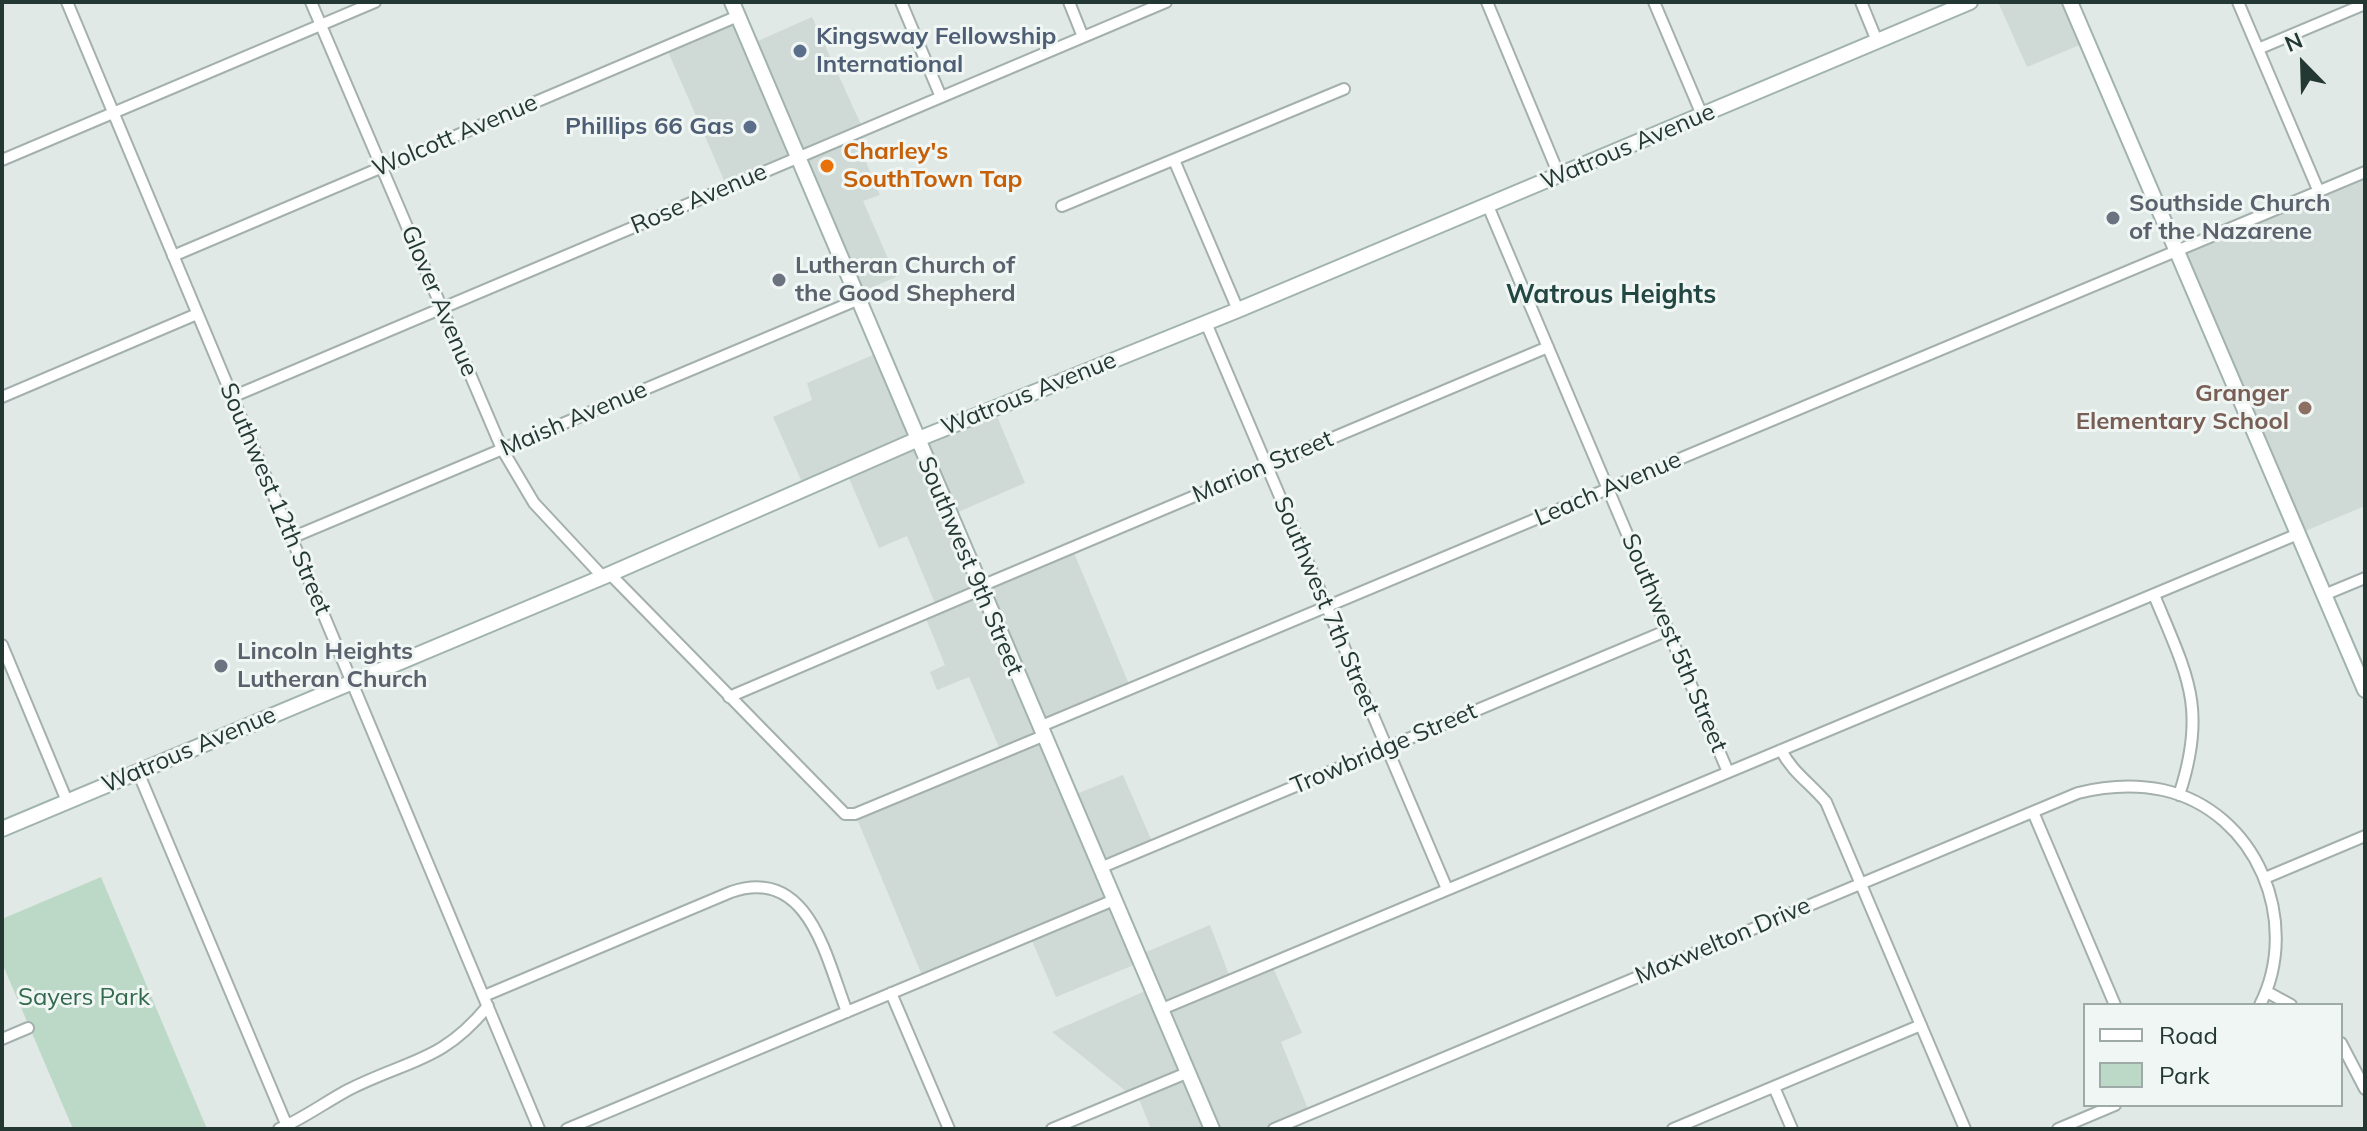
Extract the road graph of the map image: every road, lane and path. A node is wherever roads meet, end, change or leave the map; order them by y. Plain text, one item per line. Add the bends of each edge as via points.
1 (67, 2) edge
2 (311, 2) edge
3 (375, 2) edge
4 (901, 2) edge
5 (1069, 2) edge
6 (1166, 2) edge
7 (1487, 2) edge
8 (1654, 2) edge
9 (1861, 2) edge
10 (1970, 2) edge
11 (2070, 2) edge
12 (2238, 2) edge
13 (2365, 4) edge
14 (735, 9) edge
15 (322, 26) junction
16 (1083, 37) junction
17 (1877, 41) junction
18 (2258, 49) junction
19 (1344, 89) dead end
20 (941, 97) junction
21 (113, 113) junction
22 (1702, 115) junction
23 (797, 157) junction
24 (2, 160) edge
25 (1174, 160) junction
26 (383, 167) junction
27 (2365, 172) edge
28 (1559, 175) junction
29 (2319, 192) junction
30 (1062, 206) dead end
31 (1488, 206) junction
32 (2177, 251) junction
33 (173, 256) junction
34 (857, 300) junction
35 (442, 309) junction
36 (1238, 310) junction
37 (197, 314) junction
38 (1206, 323) junction
39 (1548, 347) junction
40 (2, 397) edge
41 (232, 397) junction
42 (916, 440) junction
43 (502, 449) junction
44 (1267, 466) junction
45 (1608, 489) junction
46 (2298, 534) junction
47 (291, 538) junction
48 (606, 576) junction
49 (2365, 578) edge
50 (979, 588) junction
51 (2154, 595) junction
52 (2324, 595) junction
53 (1327, 607) junction
54 (1668, 630) junction
55 (2, 645) edge
56 (352, 683) junction
57 (2365, 690) edge
58 (729, 697) junction
59 (1041, 731) junction
60 (1387, 748) junction
61 (1781, 750) junction
62 (138, 772) junction
63 (1728, 772) junction
64 (2179, 795) junction
65 (67, 801) junction
66 (2033, 812) junction
67 (855, 814) joint
68 (2, 829) edge
69 (2365, 836) edge
70 (1100, 868) junction
71 (2265, 878) junction
72 (1860, 883) junction
73 (1447, 889) junction
74 (1114, 900) junction
75 (2267, 992) junction
76 (891, 993) junction
77 (486, 1001) junction
78 (2114, 1003) edge
79 (2261, 1003) edge
80 (2287, 1003) edge
81 (1162, 1009) junction
82 (847, 1012) junction
83 (1921, 1025) junction
84 (28, 1028) dead end
85 (2, 1039) edge
86 (2343, 1047) edge
87 (1189, 1072) junction
88 (1774, 1087) junction
89 (2365, 1089) edge
90 (2110, 1107) edge
91 (283, 1127) edge
92 (539, 1129) edge
93 (567, 1129) edge
94 (949, 1129) edge
95 (1052, 1129) edge
96 (1212, 1129) edge
97 (1274, 1129) edge
98 (1673, 1129) edge
99 (1792, 1129) edge
100 (1965, 1129) edge
101 (2058, 1129) edge

1 - 21 street, Southwest 12th Street
2 - 15 street, Glover Avenue
3 - 15 street
4 - 20 street
5 - 16 street
6 - 16 street, Rose Avenue
7 - 28 street
8 - 22 street
9 - 17 street
10 - 17 street, Watrous Avenue
11 - 32 street
12 - 18 street
13 - 18 street
14 - 23 street, Southwest 9th Street
14 - 26 street, Wolcott Avenue
15 - 21 street
15 - 26 street, Glover Avenue
16 - 20 street, Rose Avenue
17 - 22 street, Watrous Avenue
18 - 29 street
19 - 25 street
20 - 23 street, Rose Avenue
21 - 24 street
21 - 33 street, Southwest 12th Street
22 - 28 street, Watrous Avenue
23 - 34 street, Southwest 9th Street
23 - 35 street, Rose Avenue
25 - 30 street
25 - 36 street
26 - 33 street, Wolcott Avenue
26 - 35 street, Glover Avenue
27 - 29 street, Leach Avenue
28 - 31 street, Watrous Avenue
29 - 32 street, Leach Avenue
31 - 36 street, Watrous Avenue
31 - 39 street, Southwest 5th Street
32 - 45 street, Leach Avenue
32 - 46 street
33 - 37 street, Southwest 12th Street
34 - 42 street, Southwest 9th Street
34 - 43 street, Maish Avenue
35 - 41 street, Rose Avenue
35 - 43 street, Glover Avenue
36 - 38 street, Watrous Avenue
37 - 40 street
37 - 41 street, Southwest 12th Street
38 - 42 street, Watrous Avenue
38 - 44 street, Southwest 7th Street
39 - 44 street, Marion Street
39 - 45 street, Southwest 5th Street
41 - 47 street, Southwest 12th Street
42 - 48 street, Watrous Avenue
42 - 50 street, Southwest 9th Street
43 - 47 street, Maish Avenue
43 - 48 street, Glover Avenue via 534,503
44 - 50 street, Marion Street
44 - 53 street, Southwest 7th Street
45 - 53 street, Leach Avenue
45 - 54 street, Southwest 5th Street
46 - 51 street
46 - 52 street
47 - 56 street, Southwest 12th Street
48 - 56 street, Watrous Avenue
48 - 58 street, Glover Avenue
49 - 52 street
50 - 58 street, Marion Street
50 - 59 street, Southwest 9th Street
51 - 61 street
51 - 64 street via 2193,697 2193,746
52 - 57 street
53 - 59 street, Leach Avenue
53 - 60 street, Southwest 7th Street
54 - 60 street, Trowbridge Street
54 - 63 street, Southwest 5th Street
55 - 65 street
56 - 62 street, Watrous Avenue
56 - 77 street, Southwest 12th Street
58 - 67 street, Glover Avenue via 837,809
59 - 67 street, Leach Avenue
59 - 70 street, Southwest 9th Street
60 - 70 street, Trowbridge Street
60 - 73 street, Southwest 7th Street
61 - 63 street
61 - 72 street via 1790,770 1826,802
62 - 65 street, Watrous Avenue
62 - 91 street
63 - 73 street
64 - 66 street, Maxwelton Drive via 2132,786 2101,788
64 - 71 street, Maxwelton Drive via 2232,829
65 - 68 street, Watrous Avenue
66 - 72 street, Maxwelton Drive
66 - 78 street
69 - 71 street
70 - 74 street, Southwest 9th Street
71 - 75 street, Maxwelton Drive via 2277,927
72 - 83 street
72 - 97 street, Maxwelton Drive
73 - 81 street
74 - 76 street
74 - 81 street, Southwest 9th Street
75 - 79 street, Maxwelton Drive
75 - 80 street
76 - 82 street
76 - 94 street
77 - 82 street via 731,892 764,886 795,900 818,935
77 - 91 street via 466,1032 448,1047 350,1089
77 - 92 street, Southwest 12th Street
81 - 87 street, Southwest 9th Street
82 - 93 street
83 - 88 street
83 - 100 street
84 - 85 street
86 - 89 street
87 - 95 street
87 - 96 street, Southwest 9th Street
88 - 98 street
88 - 99 street
90 - 101 street

